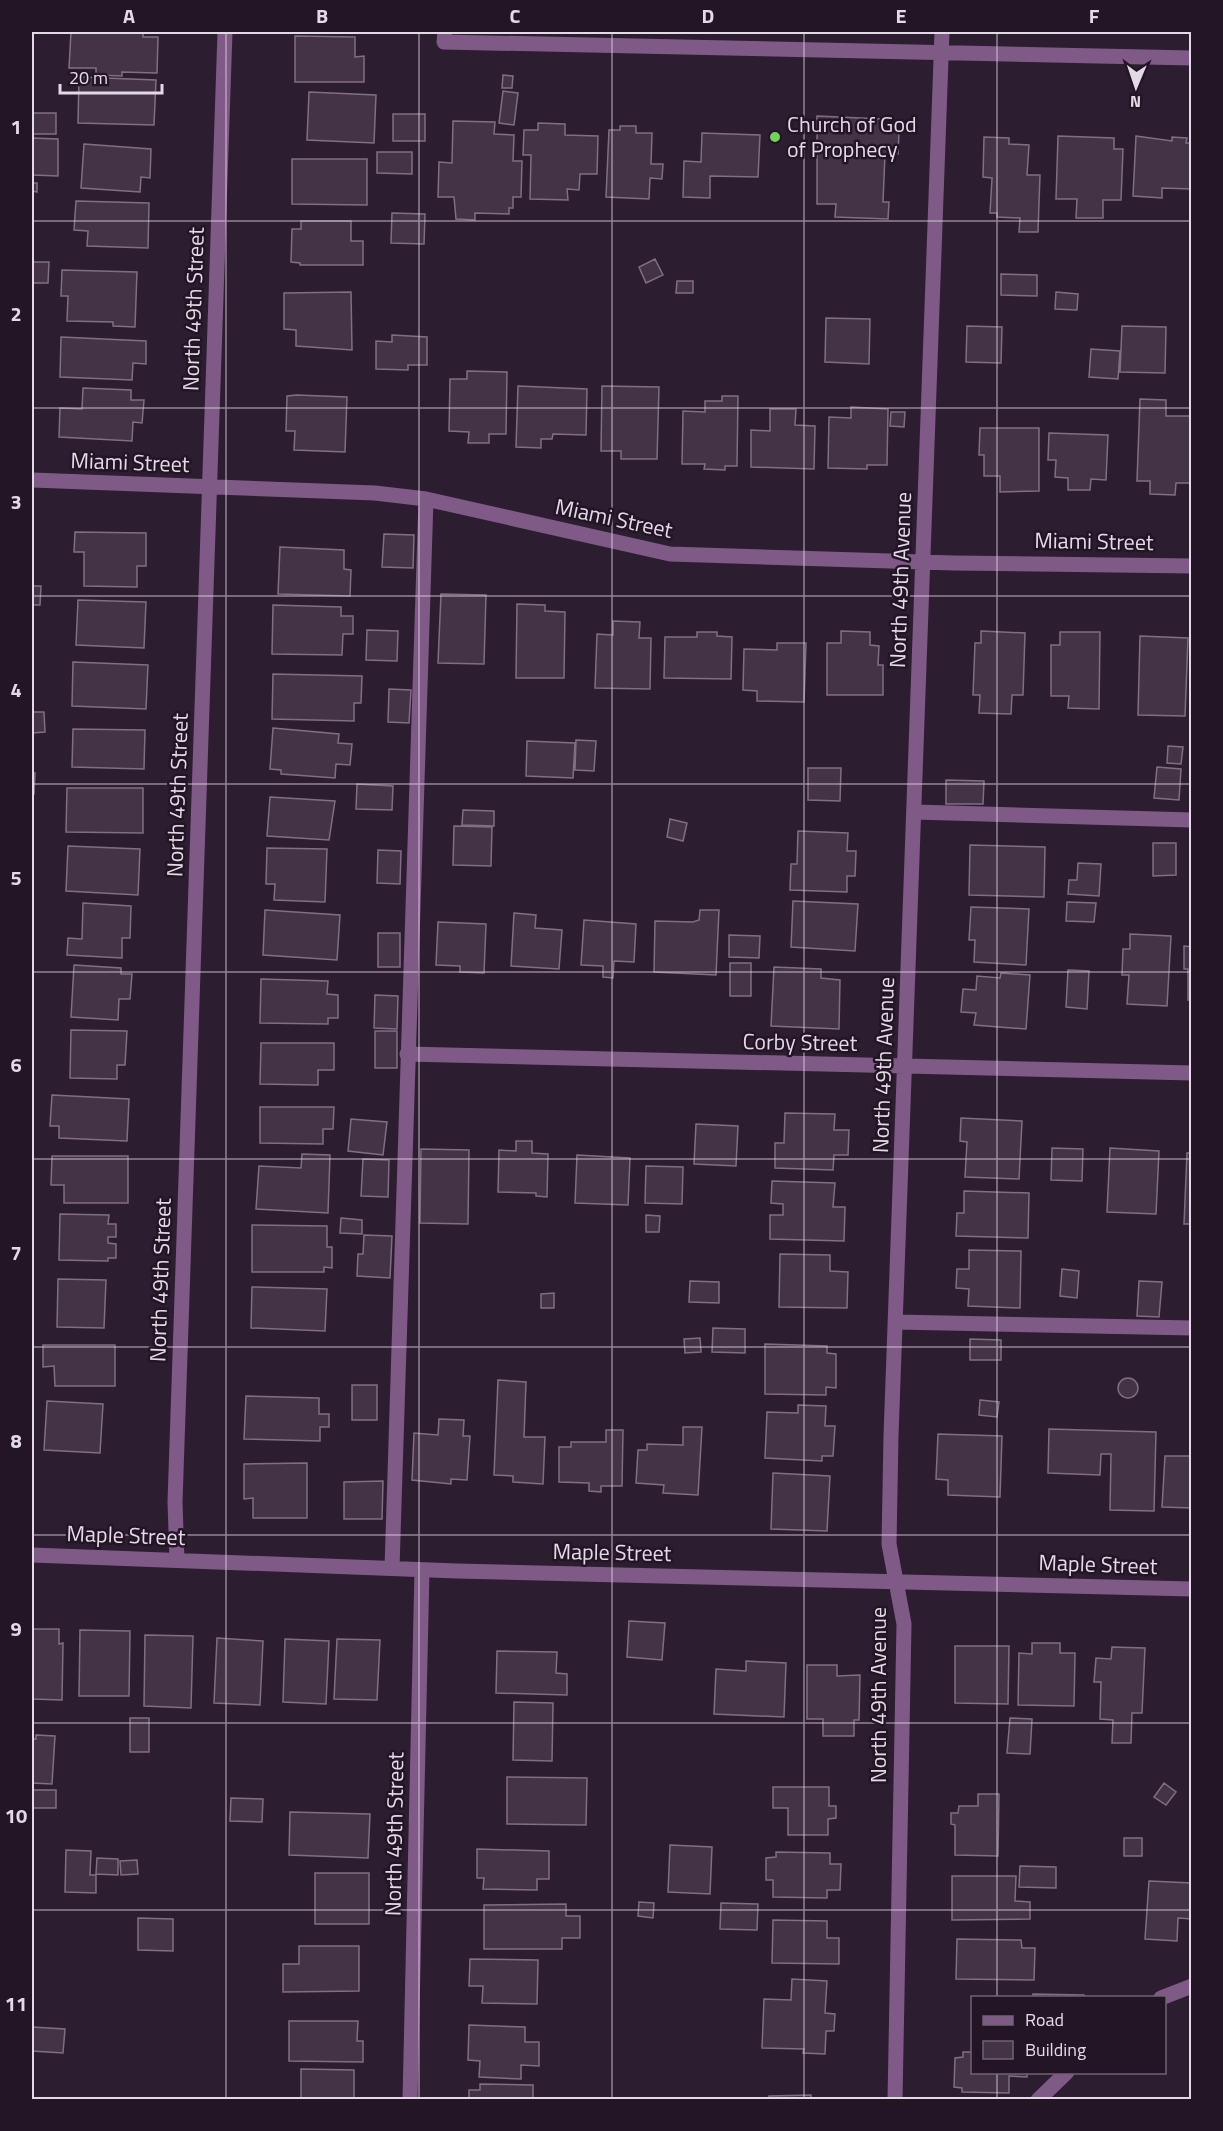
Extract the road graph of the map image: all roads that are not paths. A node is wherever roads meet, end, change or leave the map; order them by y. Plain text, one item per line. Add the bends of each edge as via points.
1 (225, 32) edge
2 (942, 32) edge
3 (444, 37) edge
4 (941, 54) junction
5 (1191, 58) edge
6 (32, 480) edge
7 (210, 488) junction
8 (426, 499) junction
9 (924, 561) junction
10 (1191, 566) edge
11 (915, 812) junction
12 (1191, 820) edge
13 (407, 1054) junction
14 (906, 1067) junction
15 (1191, 1073) edge
16 (896, 1322) junction
17 (1191, 1328) edge
18 (32, 1555) edge
19 (177, 1560) junction
20 (392, 1568) junction
21 (422, 1570) junction
22 (897, 1581) junction
23 (1191, 1589) edge
24 (1191, 1986) edge
25 (1166, 1996) edge
26 (1066, 2074) edge
27 (410, 2100) edge
28 (895, 2100) edge
29 (1038, 2100) edge

1 - 7 street, North 49th Street
2 - 4 street, North 49th Avenue
3 - 4 street
4 - 5 street
4 - 9 street, North 49th Avenue
6 - 7 street, Miami Street
7 - 8 street, Miami Street via 364,492
7 - 19 street, North 49th Street via 176,1490
8 - 9 street, Miami Street via 670,554
8 - 13 street
9 - 10 street, Miami Street
9 - 11 street, North 49th Avenue
11 - 12 street
11 - 14 street, North 49th Avenue
13 - 14 street, Corby Street
13 - 20 street
14 - 15 street, Corby Street
14 - 16 street, North 49th Avenue
16 - 17 street
16 - 22 street, North 49th Avenue via 889,1544
18 - 19 street, Maple Street
19 - 20 street, Maple Street
20 - 21 street, Maple Street
21 - 22 street, Maple Street
21 - 27 street, North 49th Street
22 - 23 street, Maple Street
22 - 28 street, North 49th Avenue via 904,1624
24 - 25 street
26 - 29 street

